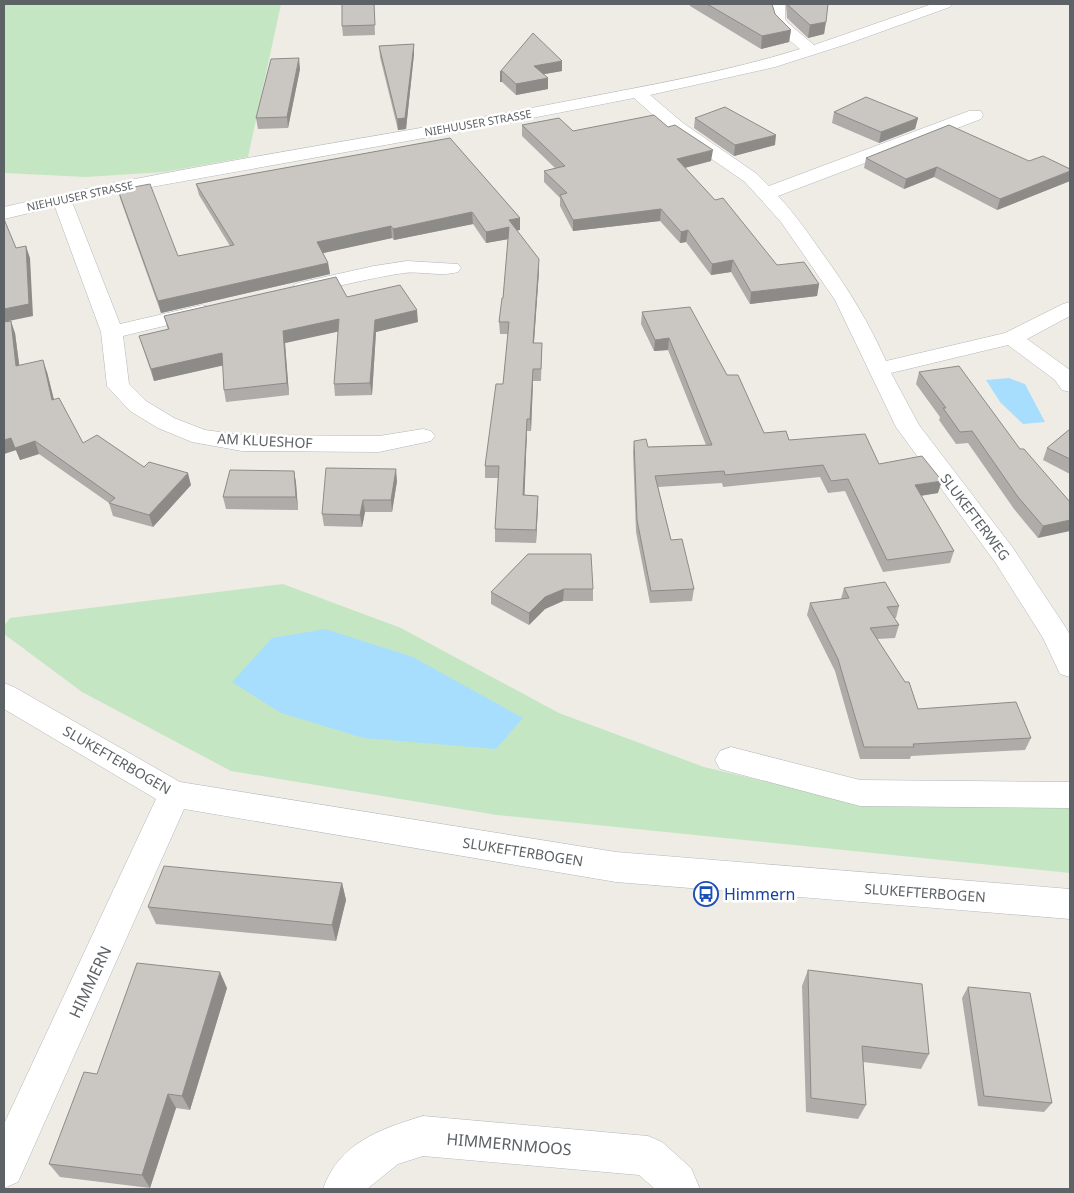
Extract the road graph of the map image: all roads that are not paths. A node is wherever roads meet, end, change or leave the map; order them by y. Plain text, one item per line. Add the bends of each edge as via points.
1 (778, 4) edge
2 (945, 4) edge
3 (812, 51) junction
4 (637, 92) junction
5 (975, 115) dead end
6 (766, 194) junction
7 (62, 200) junction
8 (4, 213) edge
9 (451, 268) dead end
10 (287, 292) edge
11 (219, 307) edge
12 (1070, 308) edge
13 (112, 332) junction
14 (1012, 338) junction
15 (878, 369) junction
16 (1070, 385) edge
17 (423, 436) dead end
18 (1070, 666) edge
19 (4, 695) edge
20 (731, 760) dead end
21 (174, 794) junction
22 (1070, 795) edge
23 (1070, 904) edge
24 (4, 1168) edge
25 (343, 1189) edge
26 (680, 1189) edge

1 - 3 street via 778,19 782,26
2 - 3 street, NIEHUUSER STRASSE
3 - 4 street, NIEHUUSER STRASSE via 724,75
4 - 6 street, SLUKEFTERWEG via 677,127 751,178
4 - 7 street, NIEHUUSER STRASSE via 101,190
5 - 6 street
6 - 15 street, SLUKEFTERWEG via 788,218 845,300
7 - 8 street, NIEHUUSER STRASSE
7 - 13 street, AM KLUESHOF
9 - 10 street via 407,267
11 - 13 street
12 - 14 street
13 - 17 street, AM KLUESHOF via 118,386 138,406 166,423 200,437 242,443 379,444
14 - 15 street
14 - 16 street via 1063,376
15 - 18 street, SLUKEFTERWEG via 908,427 1004,555 1056,635
19 - 21 street, SLUKEFTERBOGEN
20 - 22 street via 860,793
21 - 23 street, SLUKEFTERBOGEN via 616,868
21 - 24 street, HIMMERN
25 - 26 street, HIMMERNMOOS via 355,1171 387,1147 423,1136 648,1156 677,1182

